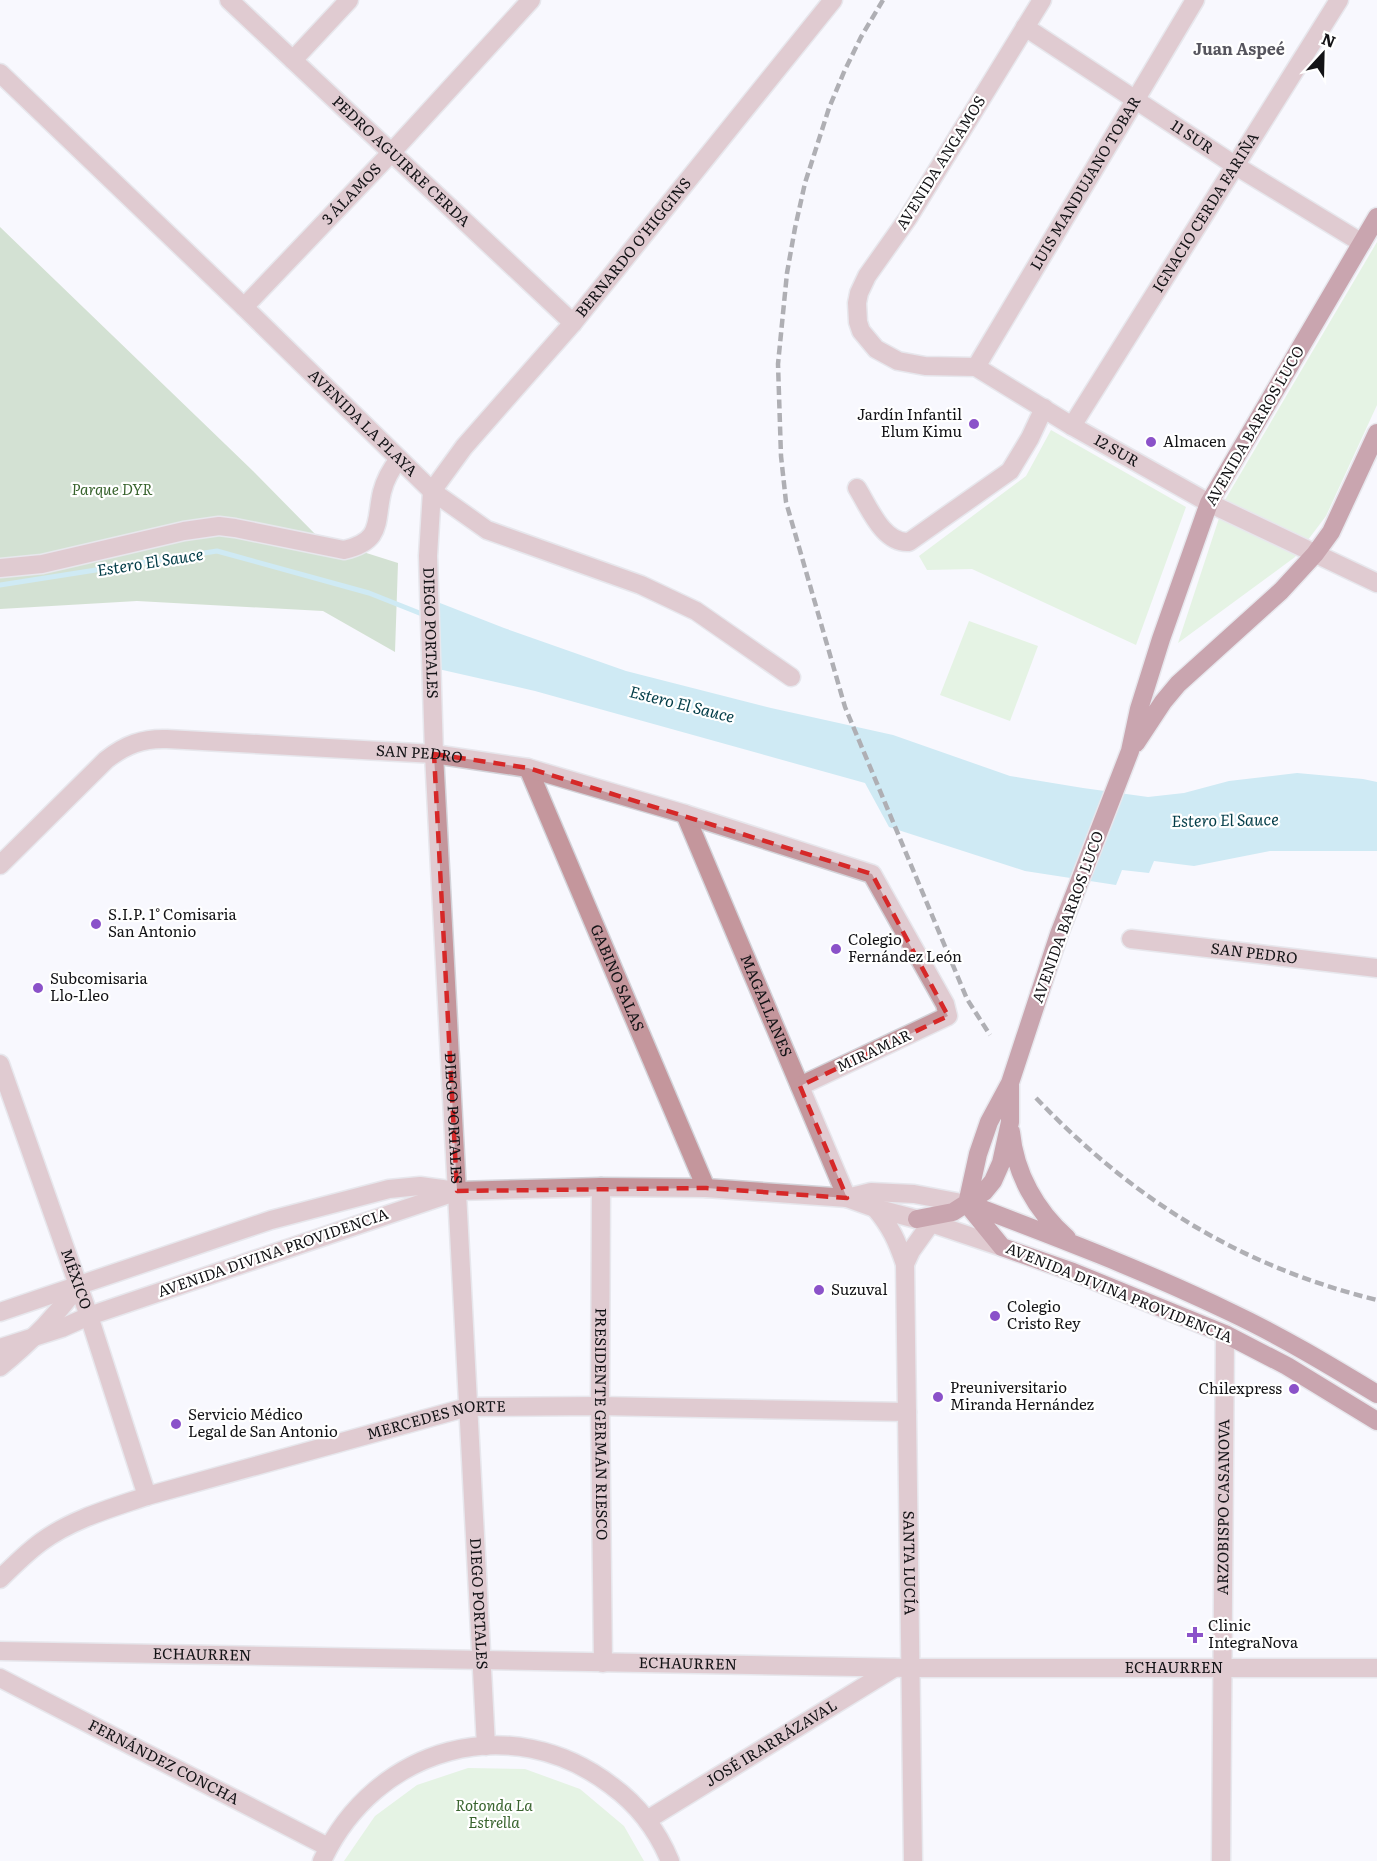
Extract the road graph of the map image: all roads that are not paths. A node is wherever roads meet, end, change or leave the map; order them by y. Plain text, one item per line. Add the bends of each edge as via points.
1 (228, 0) edge
2 (349, 0) edge
3 (531, 0) edge
4 (833, 0) edge
5 (1042, 0) edge
6 (1195, 0) edge
7 (1339, 0) edge
8 (1024, 27) junction
9 (292, 60) junction
10 (0, 73) edge
11 (1136, 100) junction
12 (391, 153) junction
13 (1236, 166) junction
14 (1377, 217) edge
15 (1362, 243) junction
16 (244, 307) junction
17 (573, 323) junction
18 (861, 331) joint
19 (976, 367) junction
20 (1044, 408) junction
21 (1072, 426) junction
22 (1377, 433) edge
23 (399, 459) junction
24 (857, 488) dead end
25 (432, 491) junction
26 (1209, 503) junction
27 (1315, 554) junction
28 (0, 568) edge
29 (1377, 583) edge
30 (791, 677) dead end
31 (1130, 752) junction
32 (434, 754) junction
33 (528, 768) junction
34 (685, 814) junction
35 (0, 865) edge
36 (1131, 939) dead end
37 (1377, 968) edge
38 (948, 1016) joint
39 (0, 1064) edge
40 (1010, 1083) junction
41 (800, 1086) junction
42 (1010, 1122) junction
43 (601, 1186) junction
44 (706, 1188) junction
45 (457, 1191) junction
46 (847, 1198) junction
47 (968, 1204) junction
48 (875, 1208) junction
49 (924, 1221) junction
50 (1073, 1243) junction
51 (1002, 1246) junction
52 (905, 1264) junction
53 (78, 1286) junction
54 (0, 1312) edge
55 (89, 1316) junction
56 (1225, 1334) junction
57 (34, 1338) junction
58 (0, 1348) edge
59 (0, 1367) edge
60 (1377, 1395) edge
61 (600, 1406) junction
62 (468, 1407) junction
63 (906, 1412) junction
64 (1377, 1421) edge
65 (147, 1496) junction
66 (0, 1579) edge
67 (0, 1651) edge
68 (481, 1660) junction
69 (603, 1663) junction
70 (902, 1668) junction
71 (1222, 1668) junction
72 (1377, 1668) edge
73 (0, 1678) edge
74 (486, 1746) junction
75 (647, 1820) junction
76 (325, 1854) edge
77 (670, 1861) edge
78 (913, 1861) edge
79 (1221, 1861) edge

1 - 9 street, PEDRO AGUIRRE CERDA
2 - 9 street
3 - 12 street, 3 ÁLAMOS
4 - 17 street, BERNARDO O'HIGGINS
5 - 8 street, AVENIDA ANGAMOS
6 - 11 street, LUIS MANDUJANO TOBAR
7 - 13 street, IGNACIO CERDA FARIÑA
8 - 11 street, 11 SUR
8 - 18 street, AVENIDA ANGAMOS via 908,218 862,285 857,303
9 - 12 street, PEDRO AGUIRRE CERDA
10 - 16 street, AVENIDA LA PLAYA
11 - 13 street, 11 SUR
11 - 19 street, LUIS MANDUJANO TOBAR
12 - 16 street, 3 ÁLAMOS
12 - 17 street, PEDRO AGUIRRE CERDA
13 - 15 street, 11 SUR
13 - 21 street, IGNACIO CERDA FARIÑA
14 - 15 main road, AVENIDA BARROS LUCO
15 - 26 main road, AVENIDA BARROS LUCO
16 - 23 street, AVENIDA LA PLAYA
17 - 25 street, BERNARDO O'HIGGINS via 464,447
18 - 19 street, 12 SUR via 876,349 898,361
19 - 20 street, 12 SUR
20 - 21 street, 12 SUR
20 - 24 street via 1010,471 909,542 888,536
21 - 26 street, 12 SUR
22 - 27 main road, AVENIDA BARROS LUCO via 1331,532
23 - 25 street, AVENIDA LA PLAYA
23 - 28 street via 384,484 377,526 365,541 352,548 344,550 236,528 201,527 42,564
25 - 30 street, AVENIDA LA PLAYA via 487,530 641,585 696,611
25 - 32 street, DIEGO PORTALES via 428,556
26 - 27 street, 12 SUR
26 - 31 main road, AVENIDA BARROS LUCO via 1154,659
27 - 29 street, 12 SUR
27 - 31 main road, AVENIDA BARROS LUCO via 1281,591 1178,684
31 - 40 main road, AVENIDA BARROS LUCO via 1059,934
32 - 33 street, SAN PEDRO
32 - 35 street, SAN PEDRO via 167,739 141,741 116,751
32 - 45 street, DIEGO PORTALES
33 - 34 street, SAN PEDRO
33 - 44 street, GABINO SALAS
34 - 38 street, SAN PEDRO via 872,874 945,1004
34 - 41 street, MAGALLANES
36 - 37 street, SAN PEDRO
38 - 41 street, MIRAMAR
39 - 53 street, MÉXICO
40 - 42 main road, AVENIDA BARROS LUCO
40 - 47 main road, AVENIDA BARROS LUCO via 989,1122
41 - 46 street, MAGALLANES
42 - 47 main road, AVENIDA BARROS LUCO via 993,1181
42 - 50 main road via 1016,1158 1029,1191 1048,1220
43 - 44 street, AVENIDA DIVINA PROVIDENCIA
43 - 45 street, AVENIDA DIVINA PROVIDENCIA
43 - 61 street, PRESIDENTE GERMÁN RIESCO
44 - 46 street, AVENIDA DIVINA PROVIDENCIA
45 - 53 street, AVENIDA DIVINA PROVIDENCIA via 420,1186 389,1189 271,1220
45 - 55 street, AVENIDA DIVINA PROVIDENCIA
45 - 62 street, DIEGO PORTALES
46 - 47 street, AVENIDA DIVINA PROVIDENCIA via 870,1192 914,1194
46 - 48 street, AVENIDA DIVINA PROVIDENCIA
47 - 49 main road
47 - 50 main road, AVENIDA DIVINA PROVIDENCIA
47 - 51 main road
48 - 49 street, AVENIDA DIVINA PROVIDENCIA
48 - 52 street, SANTA LUCÍA via 897,1238
49 - 51 street, AVENIDA DIVINA PROVIDENCIA
49 - 52 street, SANTA LUCÍA
50 - 60 main road, AVENIDA DIVINA PROVIDENCIA via 1231,1312 1315,1356
51 - 56 main road, AVENIDA DIVINA PROVIDENCIA
52 - 63 street, SANTA LUCÍA
53 - 54 street, AVENIDA DIVINA PROVIDENCIA
53 - 55 street, MÉXICO
53 - 57 street
55 - 57 street, AVENIDA DIVINA PROVIDENCIA
55 - 65 street, MÉXICO
56 - 64 main road, AVENIDA DIVINA PROVIDENCIA via 1287,1366
56 - 71 street, ARZOBISPO CASANOVA
57 - 58 street
57 - 59 street
61 - 62 street, MERCEDES NORTE
61 - 63 street, MERCEDES NORTE
61 - 69 street, PRESIDENTE GERMÁN RIESCO
62 - 65 street, MERCEDES NORTE
62 - 68 street, DIEGO PORTALES
63 - 70 street, SANTA LUCÍA
65 - 66 street, MERCEDES NORTE via 59,1531
67 - 68 street, ECHAURREN
68 - 69 street, ECHAURREN
68 - 74 street, DIEGO PORTALES
69 - 70 street, ECHAURREN
70 - 71 street, ECHAURREN
70 - 75 street, JOSÉ IRARRÁZAVAL
70 - 78 street, SANTA LUCÍA
71 - 72 street, ECHAURREN
71 - 79 street, ARZOBISPO CASANOVA
73 - 76 street, FERNÁNDEZ CONCHA
74 - 75 street via 527,1748 566,1759 618,1791
74 - 76 street via 438,1755 394,1776 363,1800 338,1830
75 - 77 street

